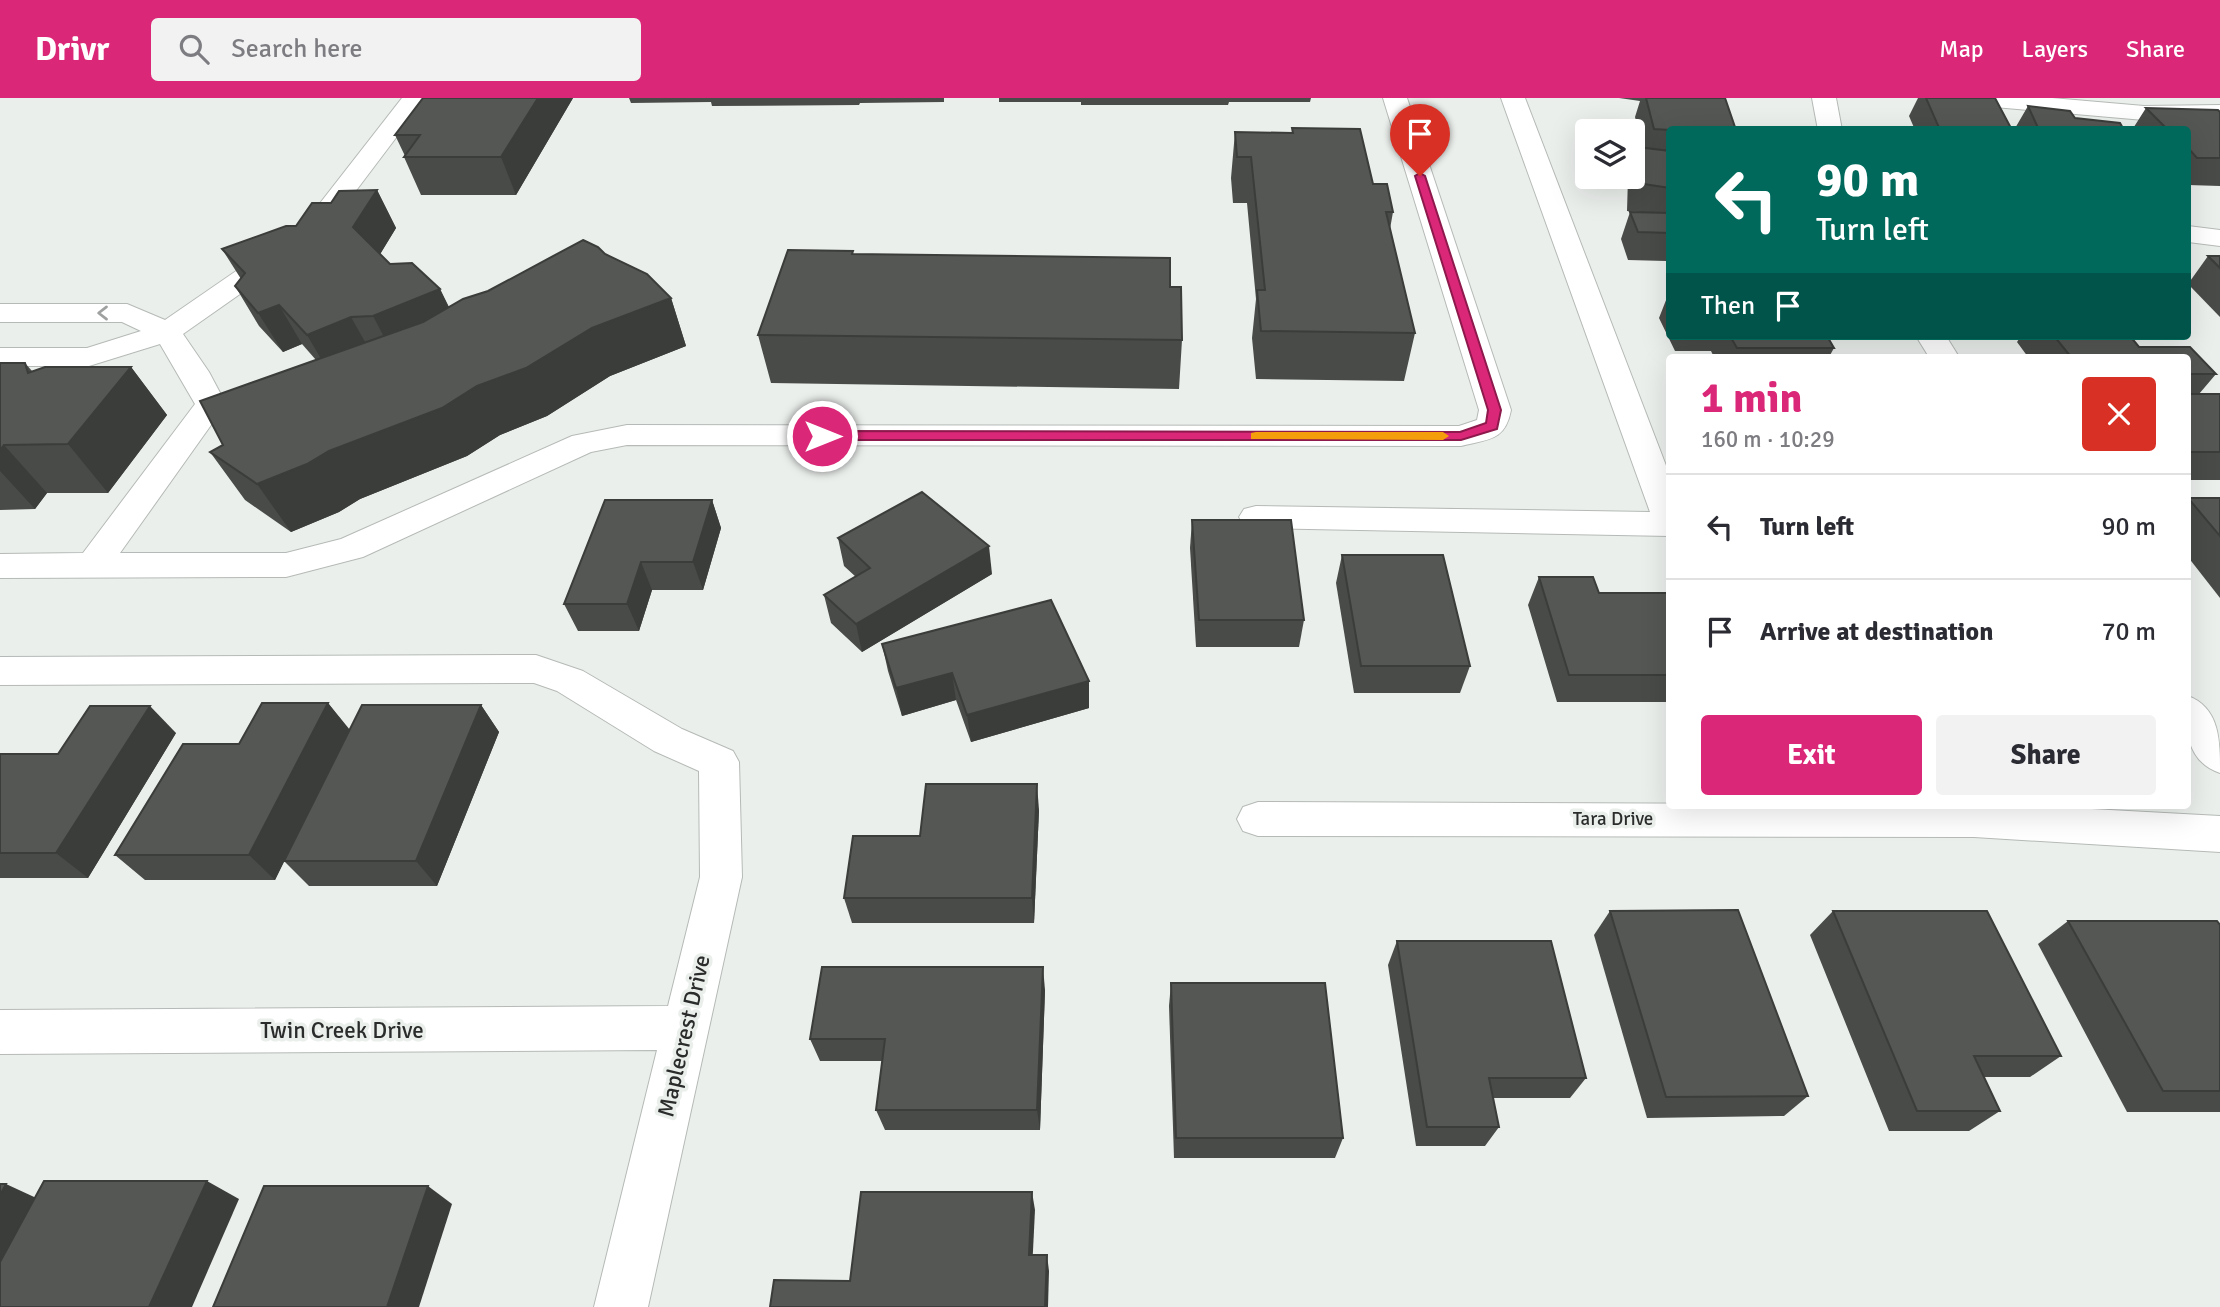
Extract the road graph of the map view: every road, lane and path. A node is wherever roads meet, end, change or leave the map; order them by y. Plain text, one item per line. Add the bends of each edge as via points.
1 (414, 98) edge
2 (1395, 98) edge
3 (1513, 98) edge
4 (1824, 98) edge
5 (1972, 98) edge
6 (2220, 112) edge
7 (1829, 126) edge
8 (2191, 234) edge
9 (2220, 238) edge
10 (0, 313) edge
11 (167, 331) junction
12 (0, 357) edge
13 (1666, 512) edge
14 (1256, 517) edge
15 (1666, 523) edge
16 (93, 565) junction
17 (0, 566) edge
18 (0, 671) edge
19 (2191, 715) edge
20 (2220, 757) edge
21 (1828, 812) edge
22 (1258, 819) dead end
23 (2220, 834) edge
24 (685, 1028) junction
25 (0, 1032) edge
26 (621, 1307) edge

1 - 11 street via 312,231
2 - 16 street via 1495,410 1492,426 1461,436 627,435 583,443 351,548 286,565
3 - 13 street
4 - 7 street
5 - 6 street via 2144,113
8 - 9 street
11 -> 10 street via 127,313
11 - 12 street via 89,357
11 - 16 street via 211,404
14 - 15 street
16 - 17 street
18 - 24 street, Maplecrest Drive via 536,669 570,681 668,740 719,762 721,877
19 - 20 street
21 - 22 street, Tara Drive
21 - 23 street, Tara Drive
24 - 25 street, Twin Creek Drive
24 - 26 street, Maplecrest Drive

